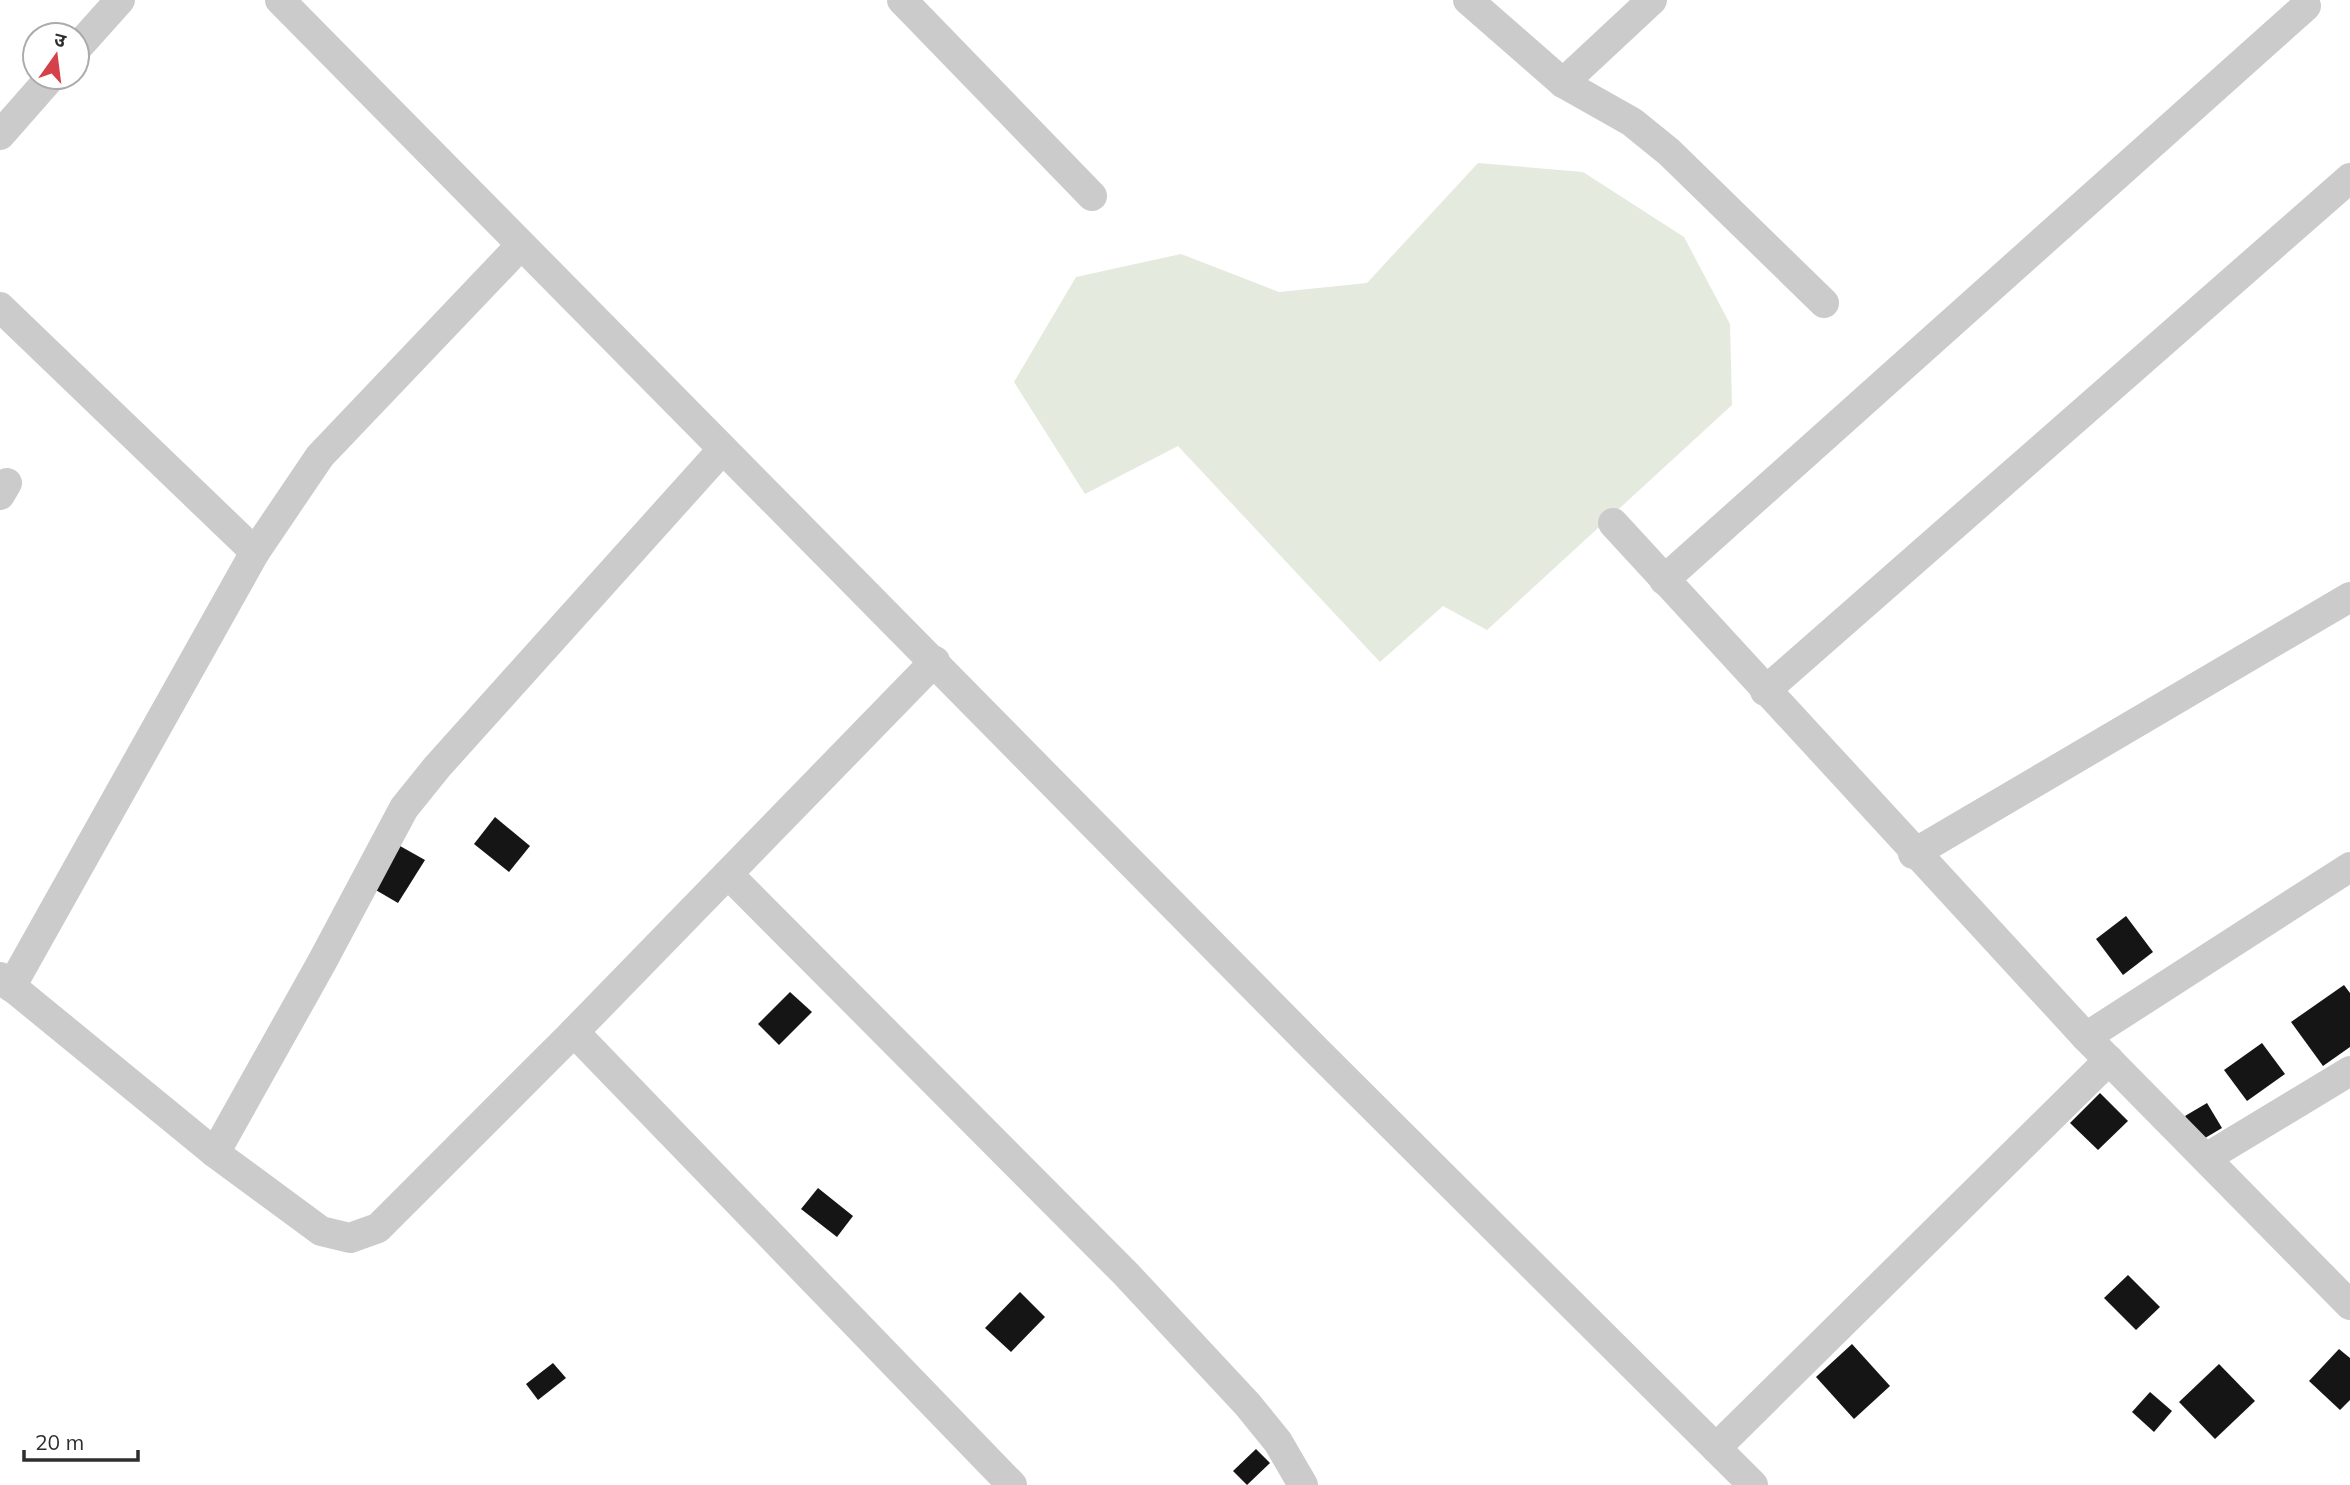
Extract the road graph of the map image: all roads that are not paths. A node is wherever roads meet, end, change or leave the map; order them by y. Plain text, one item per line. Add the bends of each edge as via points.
1 (120, 0) edge
2 (280, 0) edge
3 (902, 0) edge
4 (1468, 0) edge
5 (1652, 0) edge
6 (2306, 6) dead end
7 (91, 32) edge
8 (1563, 83) junction
9 (39, 91) edge
10 (0, 135) edge
11 (2350, 178) edge
12 (1092, 197) dead end
13 (521, 245) junction
14 (1825, 303) dead end
15 (0, 307) edge
16 (722, 450) junction
17 (1613, 523) dead end
18 (255, 552) junction
19 (1664, 580) junction
20 (2350, 597) edge
21 (935, 661) junction
22 (1765, 691) junction
23 (1913, 853) junction
24 (2350, 867) edge
25 (728, 874) junction
26 (6, 982) edge
27 (574, 1032) junction
28 (2086, 1037) junction
29 (2109, 1060) junction
30 (2350, 1071) edge
31 (215, 1153) junction
32 (2206, 1158) junction
33 (2350, 1305) edge
34 (1716, 1448) junction
35 (1012, 1485) edge
36 (1303, 1485) edge
37 (1753, 1485) edge

1 - 7 street
2 - 13 street
3 - 12 street
4 - 8 street
5 - 8 street
6 - 19 street
8 - 14 street via 1632,122 1669,152
9 - 10 street
11 - 22 street
13 - 16 street
13 - 18 street via 320,456
15 - 18 street
16 - 21 street
16 - 31 street via 404,808
17 - 19 street
18 - 26 street
19 - 22 street
20 - 23 street
21 - 25 street
21 - 34 street via 1317,1051
22 - 23 street
23 - 28 street
24 - 28 street
25 - 27 street
25 - 36 street via 1126,1274 1248,1405 1278,1442
26 - 31 street
27 - 31 street via 378,1228 350,1238 321,1231
27 - 35 street
28 - 29 street
29 - 32 street
29 - 34 street
30 - 32 street
32 - 33 street
34 - 37 street

